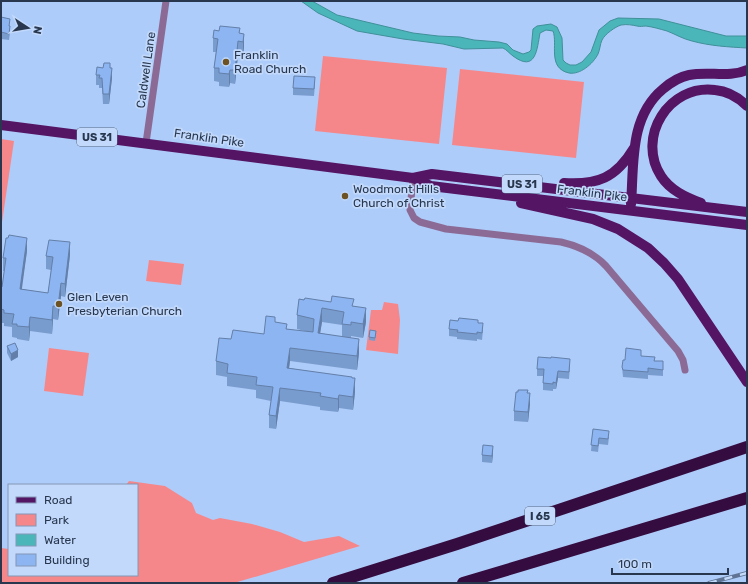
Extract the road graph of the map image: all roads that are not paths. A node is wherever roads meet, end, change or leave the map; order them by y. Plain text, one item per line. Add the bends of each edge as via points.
1 (166, 1) edge
2 (747, 70) edge
3 (747, 106) edge
4 (1, 125) edge
5 (146, 143) junction
6 (635, 146) junction
7 (413, 178) junction
8 (486, 180) junction
9 (484, 193) junction
10 (632, 198) junction
11 (720, 209) junction
12 (631, 211) junction
13 (747, 212) edge
14 (747, 225) edge
15 (685, 370) dead end
16 (747, 382) edge
17 (747, 447) edge
18 (747, 498) edge
19 (747, 503) edge
20 (688, 516) junction
21 (333, 583) edge
22 (463, 583) edge

1 - 5 street, Caldwell Lane
2 - 6 main road via 732,74 688,75 666,86 644,113
3 - 11 main road via 723,92 709,89 694,91 681,96 670,105 660,116 653,135 655,165 670,186 681,194
4 - 5 main road, Franklin Pike / US 31
5 - 7 main road, Franklin Pike / US 31
6 - 8 main road via 622,166 594,182 570,184
6 - 10 main road
7 - 8 main road, Franklin Pike / US 31 via 432,174
7 - 9 main road, Franklin Pike / US 31 via 431,186
7 - 15 street via 410,210 414,218 420,222 446,229 561,242 593,254 678,351
8 - 10 main road, Franklin Pike / US 31
9 - 12 main road, Franklin Pike / US 31
9 - 16 main road via 593,219 618,229 642,244 660,258 678,279
10 - 11 main road, Franklin Pike / US 31
10 - 12 main road
11 - 13 main road, US 31
12 - 14 main road, Franklin Pike / US 31
17 - 21 highway, I 65 via 465,542
18 - 20 highway
19 - 20 highway
20 - 22 highway

